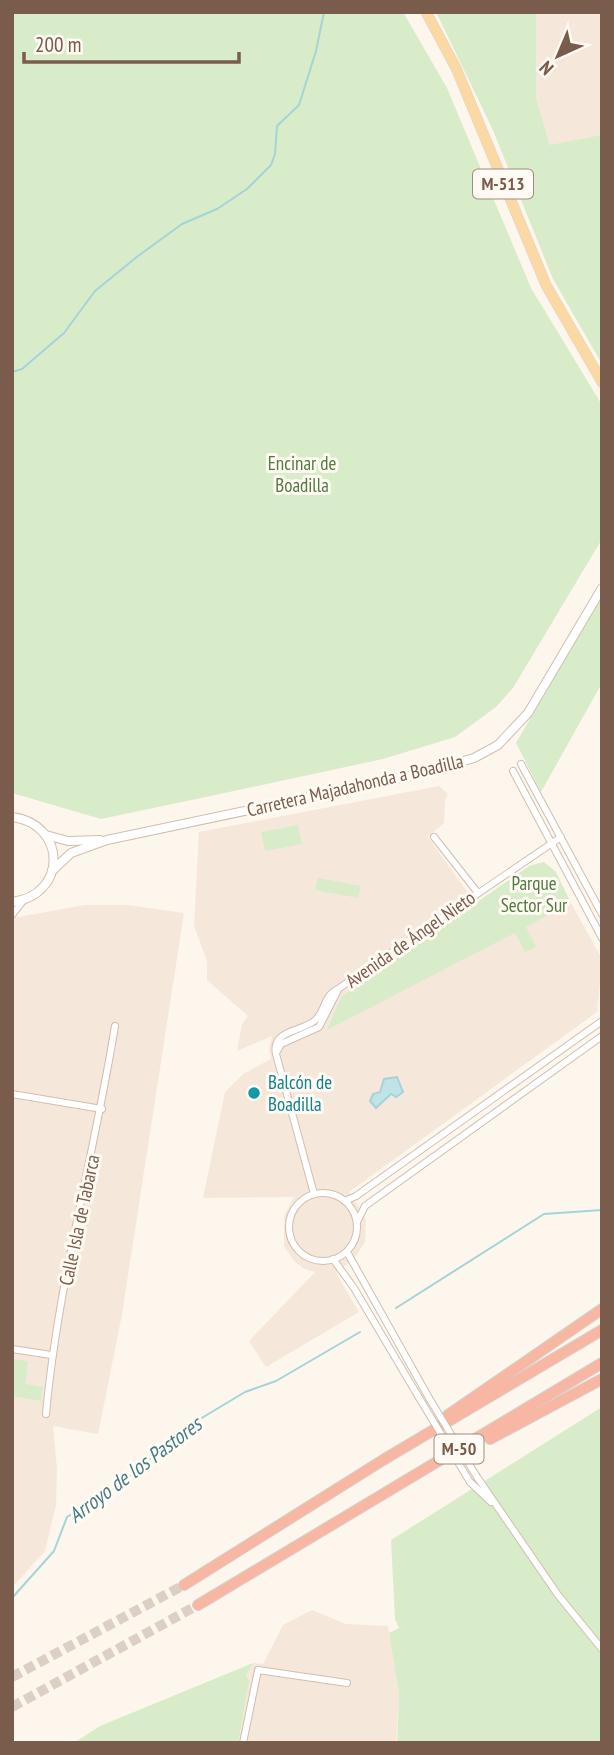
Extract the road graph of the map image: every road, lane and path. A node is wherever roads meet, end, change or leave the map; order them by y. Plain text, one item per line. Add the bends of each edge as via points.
1 (426, 12) edge
2 (602, 382) edge
3 (602, 588) edge
4 (521, 764) dead end
5 (513, 771) dead end
6 (12, 817) edge
7 (46, 835) junction
8 (435, 837) dead end
9 (561, 837) junction
10 (107, 840) junction
11 (551, 844) junction
12 (52, 871) junction
13 (478, 893) junction
14 (23, 901) junction
15 (12, 902) edge
16 (602, 914) edge
17 (12, 915) edge
18 (602, 938) edge
19 (602, 1021) edge
20 (115, 1026) dead end
21 (602, 1036) edge
22 (12, 1094) edge
23 (102, 1109) junction
24 (314, 1194) junction
25 (345, 1201) junction
26 (357, 1222) junction
27 (347, 1252) junction
28 (333, 1259) junction
29 (602, 1309) edge
30 (602, 1331) edge
31 (12, 1349) edge
32 (51, 1355) junction
33 (602, 1363) edge
34 (602, 1379) edge
35 (46, 1414) dead end
36 (383, 1460) junction
37 (492, 1503) junction
38 (317, 1536) junction
39 (184, 1584) tunnel mouth
40 (198, 1605) tunnel mouth
41 (602, 1648) edge
42 (347, 1683) dead end
43 (243, 1743) edge

1 - 2 main road, M-513 via 467,92 546,285
3 - 10 street, Carretera Majadahonda a Boadilla via 528,713 498,745 474,758 410,776
4 - 9 street
5 - 11 street
6 - 7 street via 26,819
7 - 10 street, Carretera Majadahonda a Boadilla via 68,841
7 - 12 street via 52,846
8 - 13 street
9 - 11 street, Avenida de Ángel Nieto
9 - 16 street
10 - 12 street, Carretera Majadahonda a Boadilla via 71,853
11 - 13 street, Avenida de Ángel Nieto
11 - 18 street
12 - 14 street, Carretera Majadahonda a Boadilla via 41,890
13 - 24 street, Avenida de Ángel Nieto via 329,995 314,1021 281,1036 275,1047
14 - 15 street
14 - 17 street
19 - 25 street
20 - 23 street, Calle Isla de Tabarca
21 - 26 street via 365,1206
22 - 23 street
23 - 32 street, Calle Isla de Tabarca
24 - 25 street
24 - 28 street via 304,1198 291,1215 290,1236 312,1259
25 - 26 street
26 - 27 street
27 - 28 street
27 - 37 street, bridge
28 - 37 street, bridge via 470,1482
29 - 36 highway
30 - 36 highway, M-50
31 - 32 street
32 - 35 street, Calle Isla de Tabarca
33 - 38 highway, M-50
34 - 38 highway
36 - 39 highway, M-50
37 - 41 street
38 - 40 highway, M-50
42 - 43 street via 255,1671

